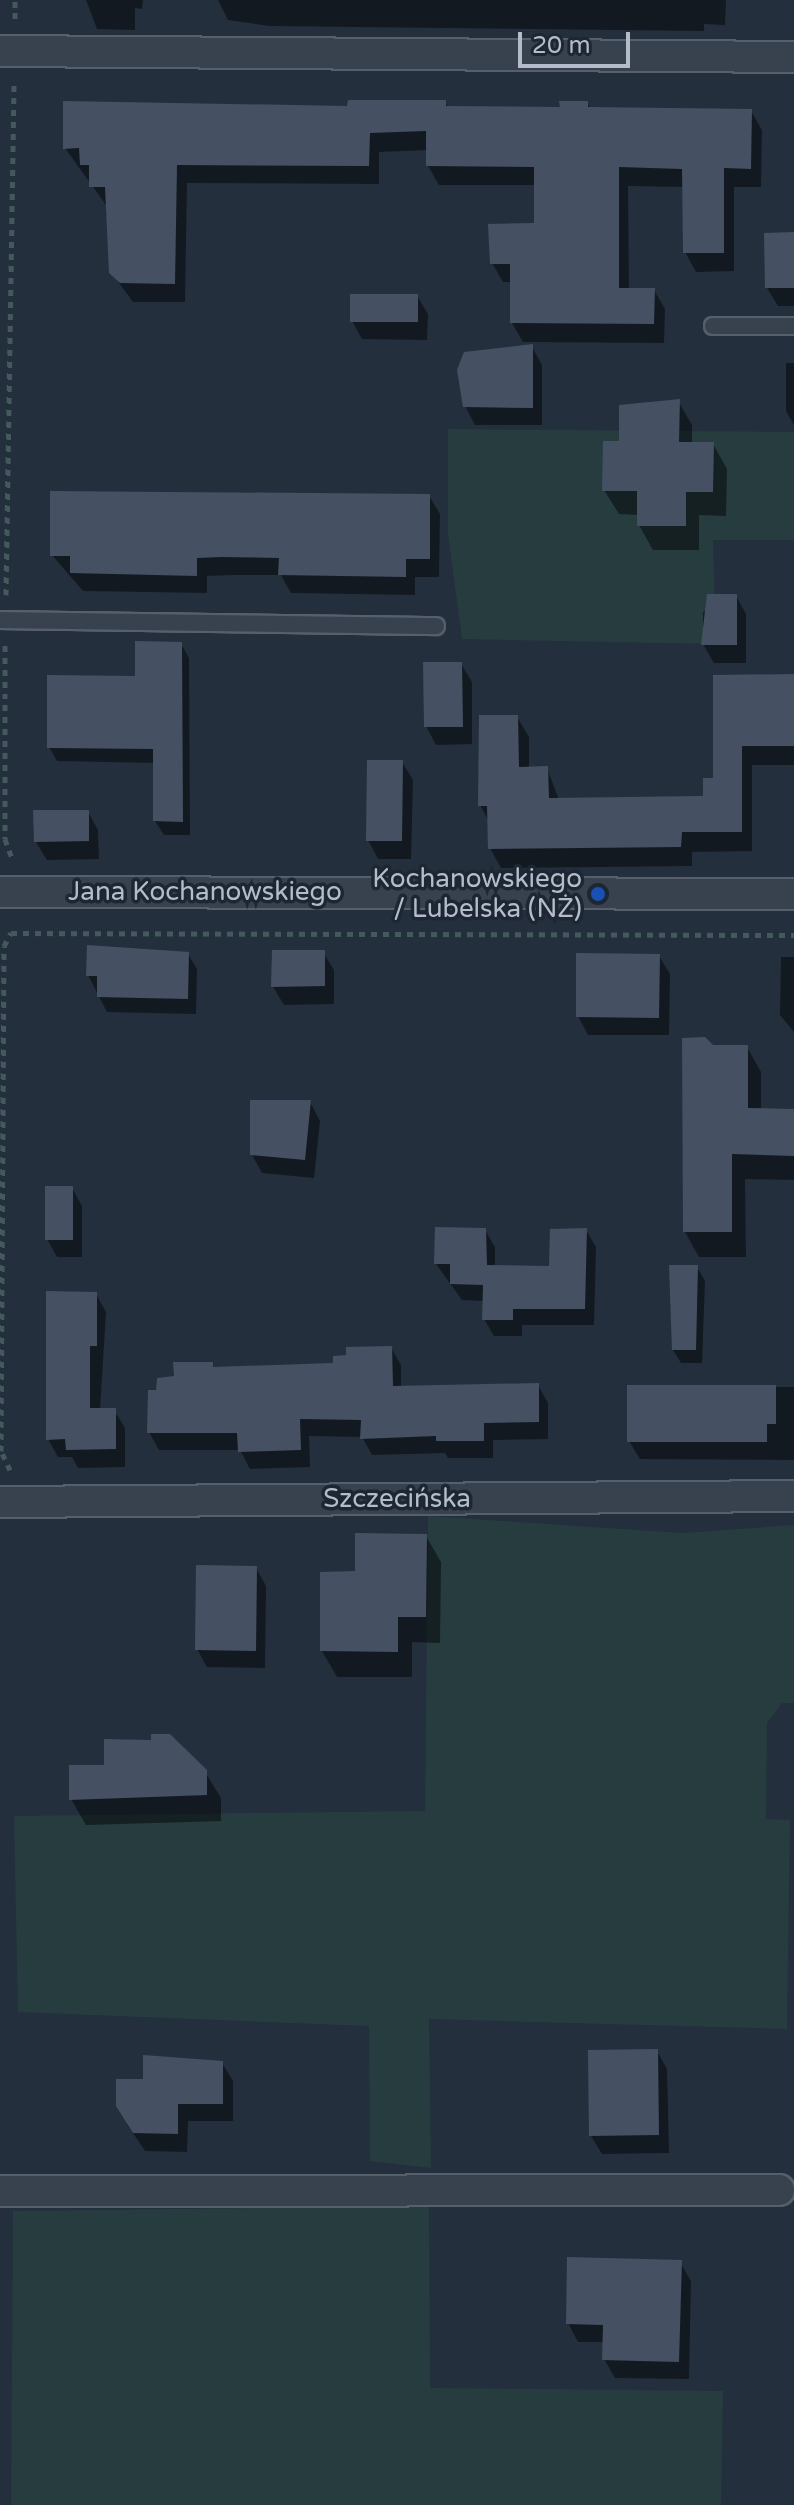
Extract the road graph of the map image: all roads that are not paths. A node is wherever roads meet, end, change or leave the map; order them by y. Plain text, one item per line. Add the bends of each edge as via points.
1 (0, 51) edge
2 (794, 57) edge
3 (713, 326) dead end
4 (794, 326) edge
5 (0, 620) edge
6 (436, 626) dead end
7 (0, 892) edge
8 (794, 894) edge
9 (794, 1496) edge
10 (12, 1502) edge
11 (779, 2190) dead end
12 (0, 2191) edge

1 - 2 street
3 - 4 lane
5 - 6 lane
7 - 8 street, Jana Kochanowskiego
9 - 10 street, Szczecińska
11 - 12 street

